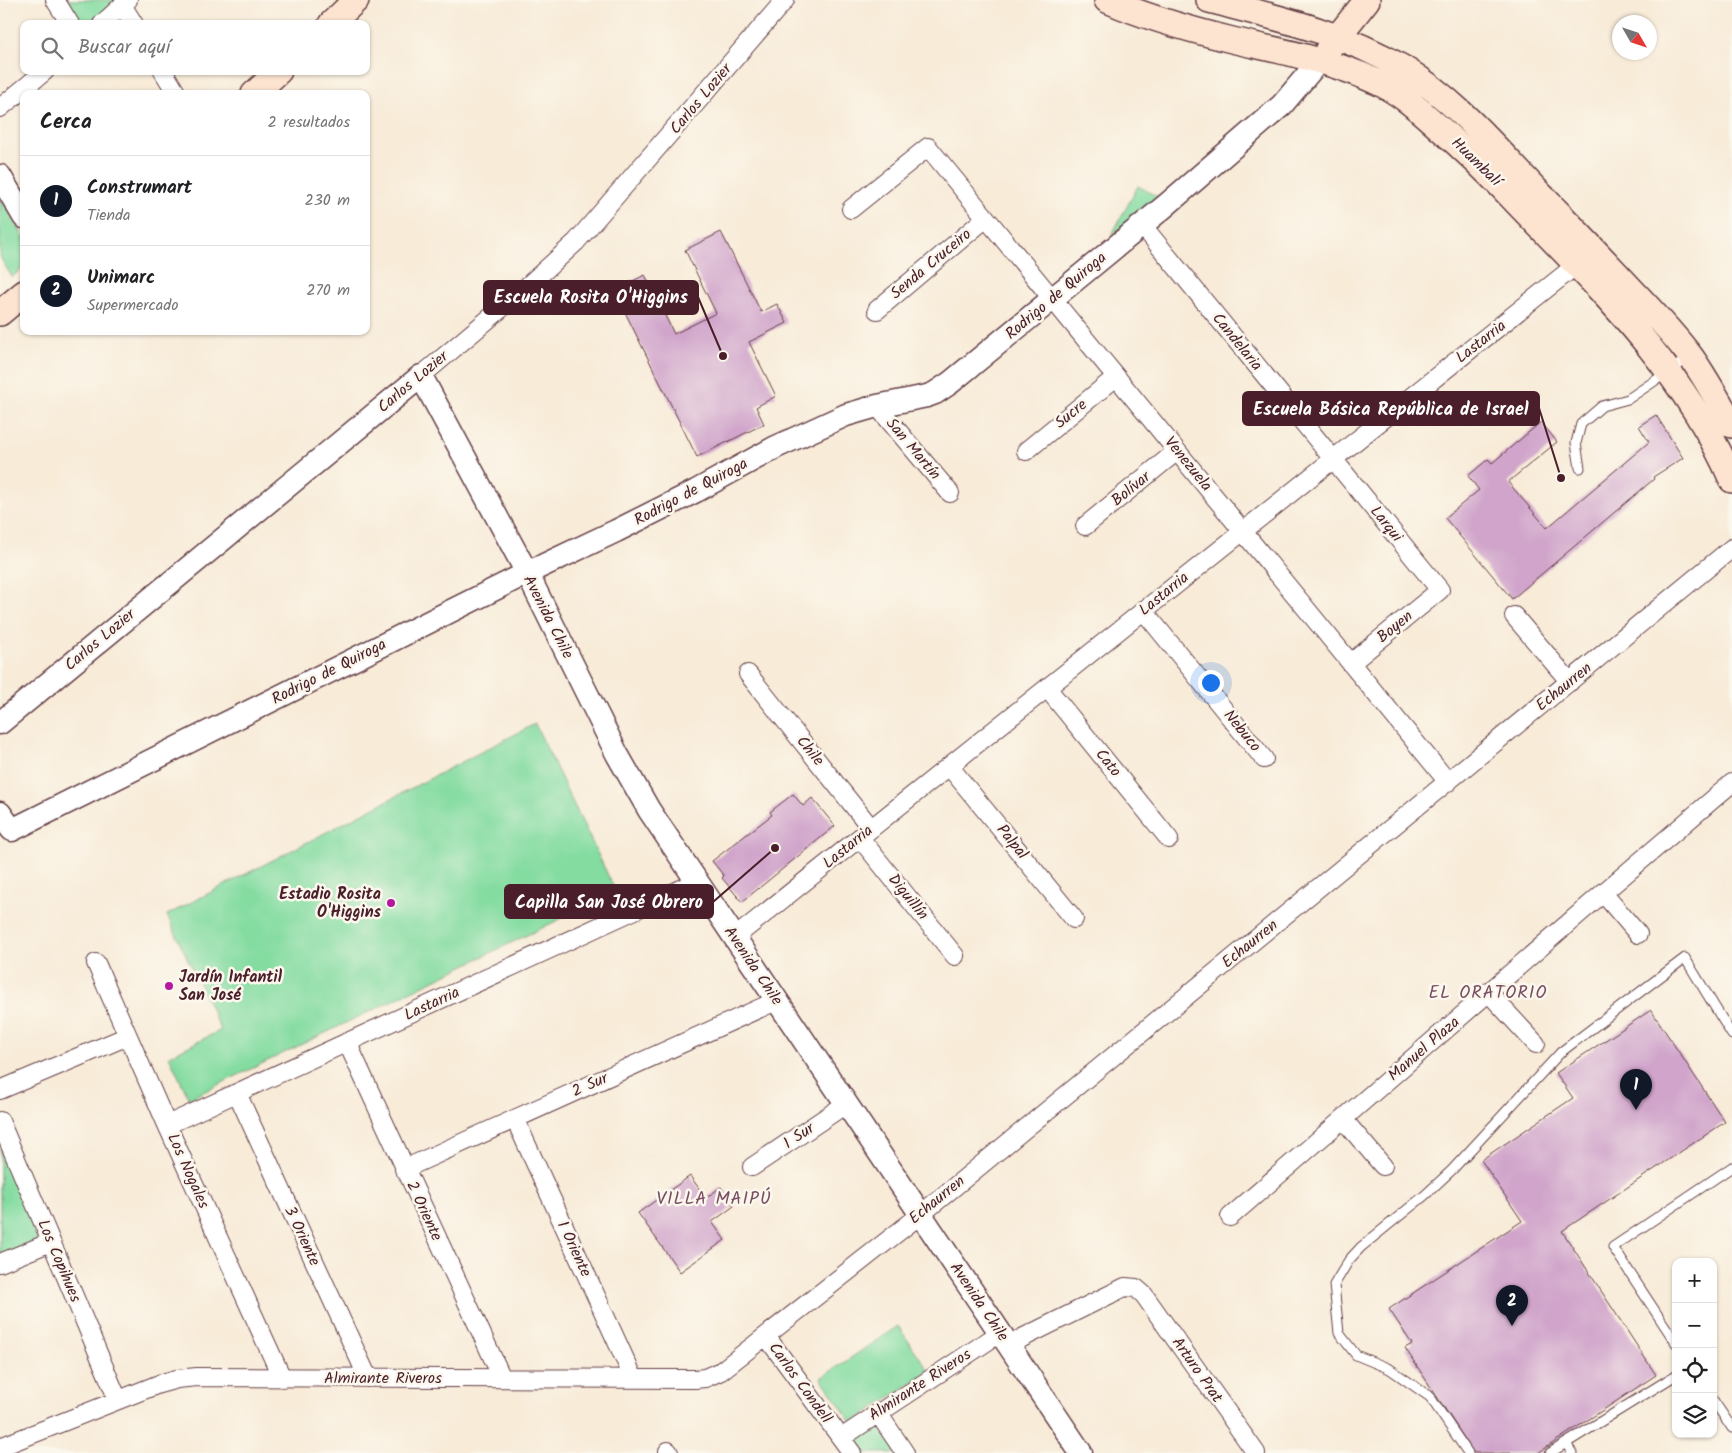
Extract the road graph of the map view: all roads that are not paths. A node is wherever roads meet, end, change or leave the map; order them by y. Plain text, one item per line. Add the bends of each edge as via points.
1 (55, 0) edge
2 (356, 0) edge
3 (785, 0) edge
4 (1107, 0) edge
5 (1209, 0) edge
6 (1367, 0) edge
7 (125, 3) edge
8 (68, 20) edge
9 (106, 20) edge
10 (132, 20) edge
11 (335, 20) edge
12 (1338, 36) junction
13 (1319, 61) junction
14 (41, 75) edge
15 (165, 75) edge
16 (275, 75) edge
17 (22, 90) edge
18 (175, 90) edge
19 (258, 90) edge
20 (20, 92) edge
21 (0, 108) edge
22 (0, 176) edge
23 (851, 209) dead end
24 (20, 210) edge
25 (986, 218) junction
26 (1142, 225) junction
27 (1586, 258) junction
28 (20, 296) edge
29 (1053, 299) junction
30 (877, 310) dead end
31 (0, 313) edge
32 (1690, 356) junction
33 (1668, 370) junction
34 (421, 376) junction
35 (1116, 377) junction
36 (877, 406) junction
37 (1732, 425) edge
38 (1026, 451) dead end
39 (1176, 451) junction
40 (1333, 459) junction
41 (1580, 468) dead end
42 (1732, 480) edge
43 (950, 493) dead end
44 (1085, 526) dead end
45 (1242, 531) junction
46 (1732, 548) edge
47 (526, 573) junction
48 (1440, 590) joint
49 (1143, 610) junction
50 (1514, 616) dead end
51 (1351, 663) junction
52 (748, 674) dead end
53 (1570, 682) junction
54 (1047, 688) junction
55 (0, 723) edge
56 (1264, 760) dead end
57 (949, 766) junction
58 (1448, 782) junction
59 (1732, 783) edge
60 (4, 827) edge
61 (866, 833) junction
62 (1169, 839) dead end
63 (696, 882) junction
64 (1603, 893) junction
65 (1074, 919) dead end
66 (1638, 934) dead end
67 (734, 938) junction
68 (956, 956) dead end
69 (96, 963) dead end
70 (1488, 992) junction
71 (776, 1001) junction
72 (1732, 1035) edge
73 (128, 1036) junction
74 (347, 1042) junction
75 (1536, 1044) dead end
76 (0, 1090) edge
77 (236, 1093) junction
78 (846, 1104) junction
79 (514, 1119) junction
80 (1343, 1119) junction
81 (0, 1121) edge
82 (167, 1125) junction
83 (1383, 1166) dead end
84 (752, 1167) dead end
85 (1732, 1167) edge
86 (404, 1169) junction
87 (920, 1215) junction
88 (1230, 1217) dead end
89 (51, 1242) junction
90 (0, 1263) edge
91 (1136, 1288) joint
92 (766, 1336) junction
93 (1672, 1337) edge
94 (1004, 1339) junction
95 (1672, 1377) edge
96 (282, 1378) junction
97 (368, 1378) junction
98 (502, 1378) junction
99 (634, 1379) junction
100 (118, 1400) junction
101 (1717, 1406) edge
102 (878, 1413) junction
103 (1732, 1428) edge
104 (840, 1438) junction
105 (1566, 1443) junction
106 (0, 1447) edge
107 (852, 1453) edge
108 (905, 1453) edge
109 (1081, 1453) edge
110 (1256, 1453) edge
111 (1468, 1453) edge
112 (1550, 1453) edge
113 (1572, 1453) edge

1 - 8 street
2 - 11 main road
3 - 34 street, Carlos Lozier via 576,242
4 - 13 main road, Huambalí via 1228,39
5 - 12 main road, Huambalí
6 - 12 main road
7 - 9 street
7 - 10 street
12 - 13 main road
12 - 27 main road, Huambalí via 1402,67 1476,127
13 - 26 street, Rodrigo de Quiroga via 1282,105
13 - 27 main road, Huambalí via 1372,79 1407,100
14 - 17 street
15 - 18 street
16 - 19 main road
20 - 21 street
22 - 24 street
23 - 25 street, Venezuela via 928,147
25 - 29 street, Venezuela
25 - 30 street, Senda Cruceiro
26 - 29 street, Rodrigo de Quiroga
26 - 40 street, Candelaria
27 - 32 main road, Huambalí via 1663,324
27 - 33 main road, Huambalí
27 - 40 street, Lastarria
28 - 31 main road
29 - 35 street, Venezuela
29 - 36 street, Rodrigo de Quiroga via 942,388 926,396
32 - 33 lane
32 - 37 main road, Huambalí
33 - 41 lane via 1628,399 1602,406 1580,424 1576,443
33 - 42 main road, Huambalí via 1702,422
34 - 47 street, Avenida Chile
34 - 55 street, Carlos Lozier
35 - 38 street, Sucre
35 - 39 street, Venezuela
36 - 43 street, San Martín
36 - 47 street, Rodrigo de Quiroga via 846,415 776,447 678,500
39 - 44 street, Bolívar
39 - 45 street, Venezuela
40 - 45 street, Lastarria
40 - 48 street, Larqui
45 - 49 street, Lastarria
45 - 51 street, Venezuela
46 - 53 street, Echaurren
47 - 60 street, Rodrigo de Quiroga
47 - 63 street, Avenida Chile via 616,754
48 - 51 street, Boyen
49 - 54 street, Lastarria
49 - 56 street, Nebuco
50 - 53 street
51 - 58 street, Venezuela
52 - 61 street, Chile
53 - 58 street, Echaurren
54 - 57 street, Lastarria
54 - 62 street, Cato
57 - 61 street, Lastarria
57 - 65 street, Palpal
58 - 87 street, Echaurren
59 - 64 street, Manuel Plaza
61 - 67 street, Lastarria
61 - 68 street, Diguillín
63 - 67 street, Avenida Chile
63 - 74 street, Lastarria
64 - 66 street
64 - 70 street, Manuel Plaza
67 - 71 street, Avenida Chile
69 - 73 street, Los Nogales
70 - 75 street
70 - 80 street, Manuel Plaza
71 - 78 street, Avenida Chile
71 - 79 street, 2 Sur
72 - 111 lane via 1685,958 1561,1052 1452,1170 1374,1236 1341,1272 1334,1285 1339,1332 1356,1355 1390,1369 1430,1396
73 - 76 street
73 - 82 street, Los Nogales
74 - 77 street, Lastarria
74 - 86 street, 2 Oriente
77 - 82 street, Lastarria
77 - 97 street, 3 Oriente
78 - 84 street, 1 Sur
78 - 87 street, Avenida Chile
79 - 86 street, 2 Sur
79 - 99 street, 1 Oriente
80 - 83 street
80 - 88 street, Manuel Plaza
81 - 89 street, Los Copihues
82 - 96 street, Los Nogales
85 - 93 lane via 1613,1247
86 - 98 street, 2 Oriente
87 - 92 street, Echaurren
87 - 94 street, Avenida Chile
89 - 90 street
89 - 100 street, Los Copihues
91 - 94 street, Almirante Riveros via 1125,1287
91 - 110 street, Arturo Prat
92 - 99 street, Almirante Riveros via 729,1367 705,1378
92 - 104 street, Carlos Condell
94 - 102 street, Almirante Riveros
94 - 109 street, Avenida Chile
95 - 105 lane
96 - 97 street, Almirante Riveros
96 - 100 street, Almirante Riveros via 177,1379
97 - 98 street, Almirante Riveros
98 - 99 street, Almirante Riveros
100 - 106 street, Almirante Riveros
101 - 103 lane
102 - 104 street, Almirante Riveros
102 - 108 street
104 - 107 street, Carlos Condell
105 - 112 lane
105 - 113 lane

